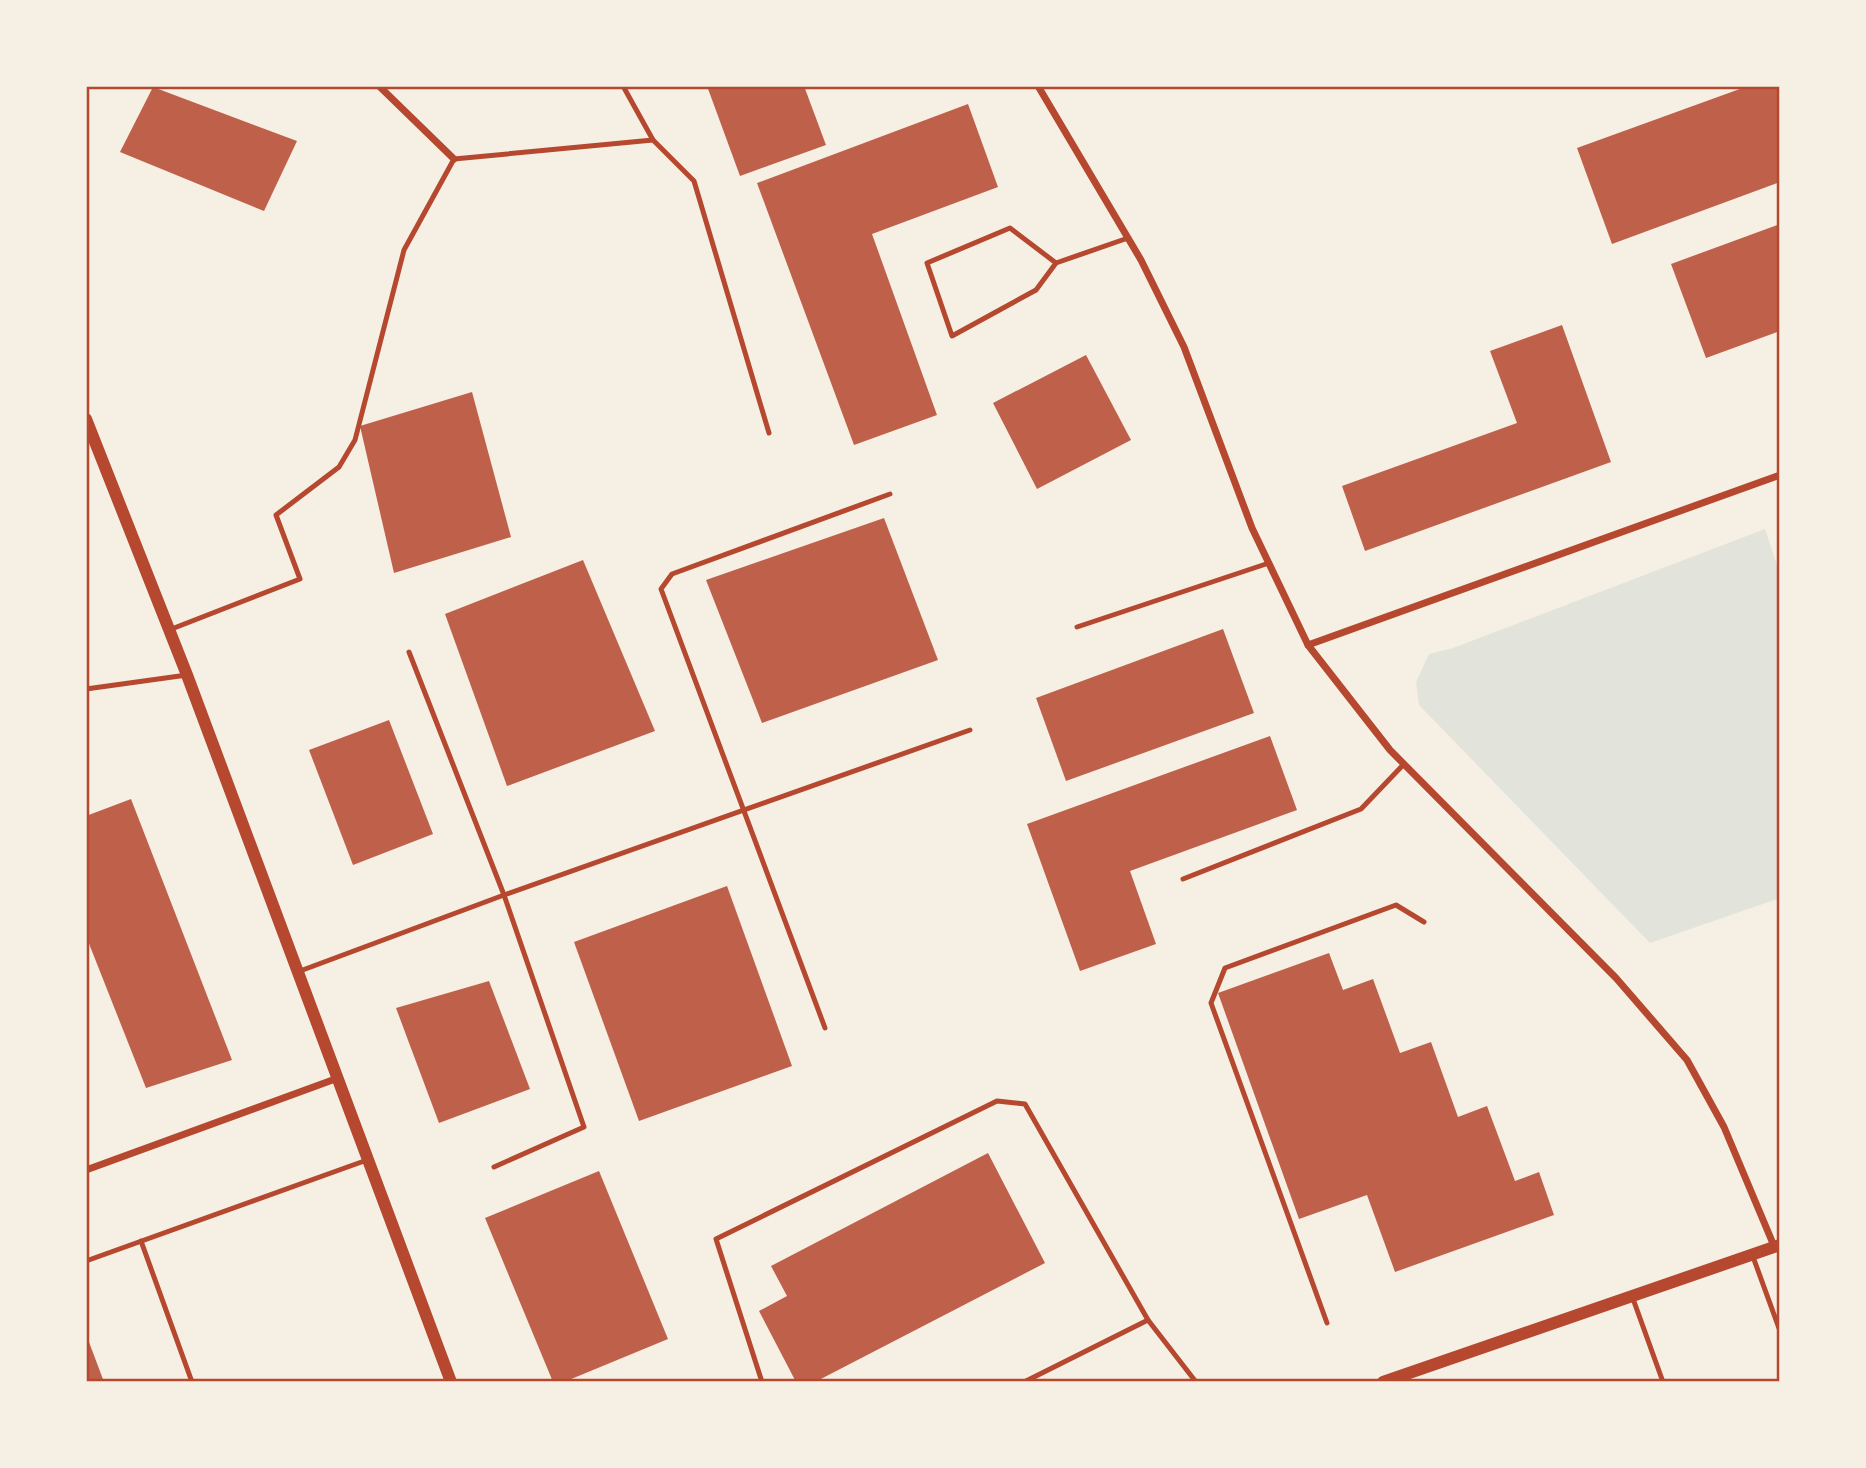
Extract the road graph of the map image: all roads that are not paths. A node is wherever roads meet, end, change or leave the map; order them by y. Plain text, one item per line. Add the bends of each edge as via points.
1 (379, 86) edge
2 (623, 86) edge
3 (1038, 86) edge
4 (653, 141) junction
5 (454, 159) junction
6 (1128, 238) junction
7 (1056, 263) junction
8 (86, 419) edge
9 (769, 433) dead end
10 (1780, 475) edge
11 (890, 494) dead end
12 (1269, 563) junction
13 (1077, 627) dead end
14 (169, 629) junction
15 (1308, 645) junction
16 (409, 652) dead end
17 (187, 675) junction
18 (86, 689) edge
19 (970, 730) dead end
20 (1404, 764) junction
21 (742, 811) junction
22 (1183, 879) dead end
23 (504, 895) junction
24 (1424, 922) dead end
25 (297, 972) junction
26 (825, 1028) dead end
27 (339, 1078) junction
28 (367, 1160) junction
29 (495, 1167) dead end
30 (86, 1170) edge
31 (141, 1241) junction
32 (1777, 1245) edge
33 (1752, 1254) junction
34 (86, 1261) edge
35 (1632, 1296) junction
36 (1148, 1320) junction
37 (1326, 1323) dead end
38 (1780, 1331) edge
39 (192, 1382) edge
40 (452, 1382) edge
41 (762, 1382) edge
42 (1024, 1382) edge
43 (1196, 1382) edge
44 (1383, 1382) edge
45 (1663, 1382) edge

1 - 5 street
2 - 4 lane
3 - 6 street
4 - 5 lane
4 - 9 lane via 694,181
5 - 14 lane via 404,250 355,440 339,467 276,515 300,579
6 - 7 lane
6 - 12 street via 1184,347
7 - 7 lane via 1037,290 952,336 927,263 1010,228
8 - 14 street
10 - 15 street
11 - 21 lane via 672,573 661,589
12 - 13 lane
12 - 15 street
14 - 17 street
15 - 20 street
16 - 23 lane
17 - 18 lane
17 - 25 street
19 - 21 lane
20 - 22 lane via 1361,809
20 - 32 street via 1616,978 1687,1060 1724,1127
21 - 23 lane
21 - 26 lane
23 - 25 lane
23 - 29 lane via 584,1127
24 - 37 lane via 1396,905 1225,968 1211,1003
25 - 27 street
27 - 28 street
27 - 30 street
28 - 31 lane
28 - 40 street
31 - 34 lane
31 - 39 lane
32 - 33 street
33 - 35 street
33 - 38 lane
35 - 44 street
35 - 45 lane
36 - 41 lane via 1025,1104 997,1101 716,1240
36 - 42 lane
36 - 43 lane

